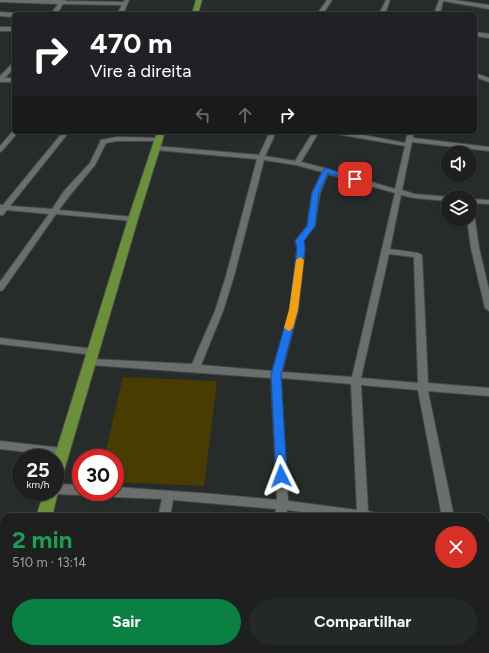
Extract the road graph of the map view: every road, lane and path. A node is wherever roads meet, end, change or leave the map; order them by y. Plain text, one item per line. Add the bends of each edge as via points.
1 (199, 0) edge
2 (330, 0) edge
3 (388, 0) edge
4 (441, 0) edge
5 (446, 0) edge
6 (0, 1) edge
7 (62, 1) edge
8 (126, 2) edge
9 (489, 7) edge
10 (55, 12) edge
11 (121, 12) edge
12 (196, 12) edge
13 (321, 12) edge
14 (383, 12) edge
15 (438, 12) edge
16 (0, 14) edge
17 (12, 15) edge
18 (0, 29) edge
19 (12, 29) edge
20 (477, 34) edge
21 (489, 36) edge
22 (12, 66) edge
23 (477, 76) edge
24 (0, 79) edge
25 (12, 80) edge
26 (489, 80) edge
27 (13, 134) edge
28 (64, 134) edge
29 (272, 134) edge
30 (315, 134) edge
31 (358, 134) edge
32 (409, 139) edge
33 (159, 140) edge
34 (489, 149) edge
35 (0, 150) edge
36 (261, 157) junction
37 (297, 163) junction
38 (326, 170) junction
39 (398, 191) junction
40 (441, 198) edge
41 (477, 201) edge
42 (489, 202) edge
43 (2, 209) edge
44 (55, 212) junction
45 (133, 219) junction
46 (472, 226) edge
47 (386, 251) junction
48 (0, 288) edge
49 (489, 308) edge
50 (0, 341) edge
51 (92, 357) junction
52 (195, 368) junction
53 (276, 375) junction
54 (356, 381) junction
55 (423, 388) junction
56 (489, 392) edge
57 (0, 445) edge
58 (35, 449) edge
59 (63, 449) edge
60 (124, 492) edge
61 (169, 495) junction
62 (48, 501) edge
63 (283, 505) junction
64 (45, 513) edge
65 (165, 513) edge
66 (281, 513) edge
67 (347, 513) edge
68 (363, 513) edge
69 (447, 513) edge

1 - 12 main road
2 - 13 street
3 - 14 street
4 - 15 street
5 - 9 street
6 - 7 street
7 - 8 street
7 - 10 street
8 - 11 street
16 - 17 street
18 - 19 street
20 - 21 street
22 - 24 street
23 - 26 street
24 - 25 street
27 - 35 street
28 - 43 street
29 - 36 street
30 - 37 street
31 - 32 street
32 - 34 street
32 - 39 street
33 - 36 street
33 - 44 street via 103,141 93,164 67,193
33 - 45 main road
36 - 37 street
36 - 52 street via 230,276 219,311
37 - 38 street
38 - 39 street
38 - 53 street via 316,193 311,226 300,241 294,310
39 - 40 street via 420,197
39 - 47 street
41 - 42 street
43 - 44 street
44 - 45 street
44 - 48 street
45 - 51 main road
46 - 49 street
47 - 54 street
47 - 55 street via 418,250
50 - 51 street
51 - 52 street
51 - 59 main road
52 - 53 street
53 - 54 street
53 - 63 street
54 - 55 street
54 - 68 street
55 - 56 street
55 - 69 street
57 - 58 street
60 - 61 street
61 - 63 street
61 - 65 street
62 - 64 main road
63 - 66 street
63 - 67 street

